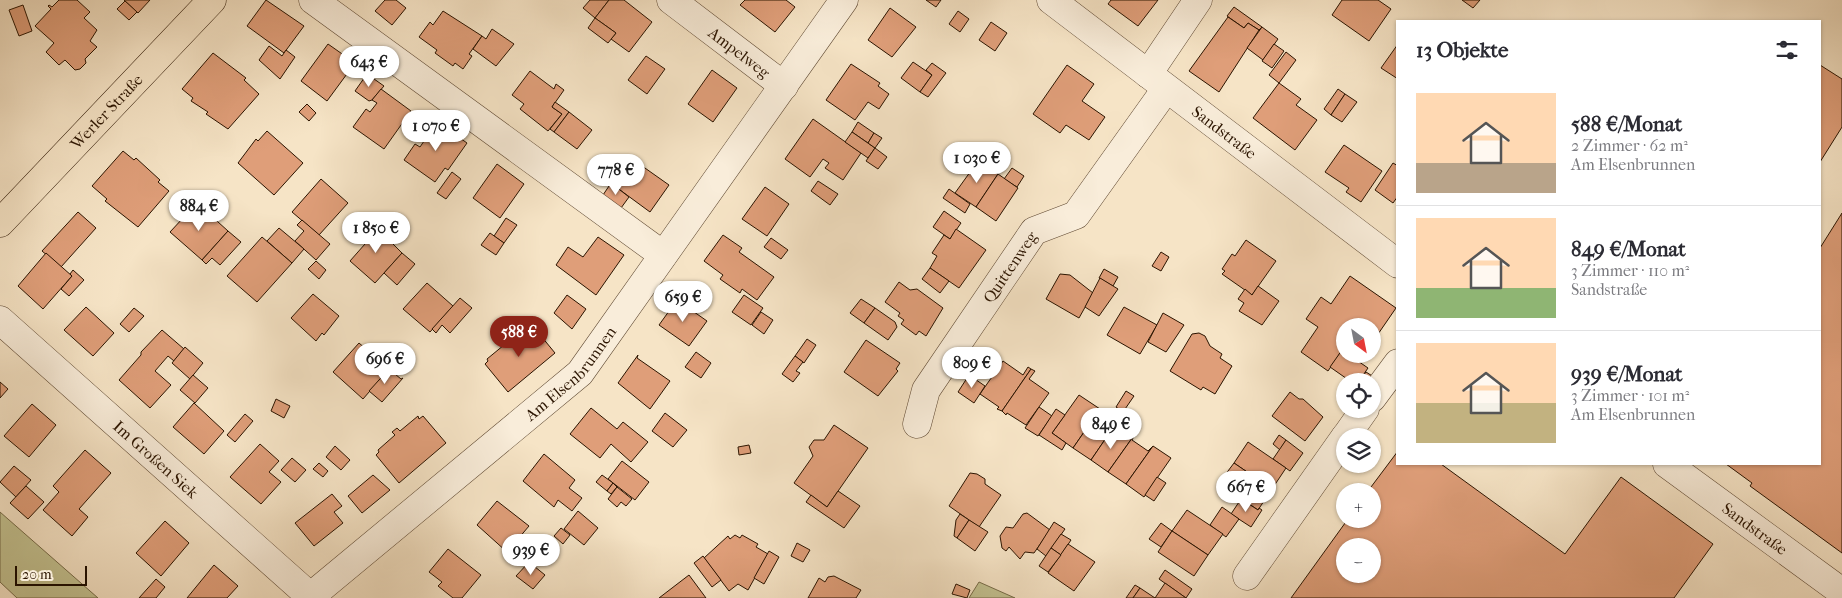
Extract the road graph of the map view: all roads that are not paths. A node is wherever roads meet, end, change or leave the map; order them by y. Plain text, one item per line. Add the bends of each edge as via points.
1 (212, 0) edge
2 (313, 0) edge
3 (671, 0) edge
4 (844, 0) edge
5 (1051, 0) edge
6 (1198, 0) edge
7 (1157, 82) junction
8 (784, 86) junction
9 (0, 223) edge
10 (663, 255) junction
11 (1396, 262) edge
12 (0, 320) edge
13 (1396, 366) edge
14 (1381, 386) edge
15 (918, 424) dead end
16 (1336, 450) edge
17 (1668, 465) edge
18 (1247, 576) dead end
19 (1842, 592) edge
20 (311, 597) edge

1 - 9 main road, Werler Straße
2 - 10 street
3 - 8 street, Ampelweg
4 - 8 street, Am Elsenbrunnen
5 - 7 street, Sandstraße
6 - 7 street, Quittenweg
7 - 11 street, Sandstraße
7 - 15 street, Quittenweg via 1076,215 1034,231 926,390
8 - 10 street, Am Elsenbrunnen
10 - 20 street, Am Elsenbrunnen via 580,373
12 - 20 street, Im Großen Siek
13 - 14 street
16 - 18 street
17 - 19 street, Sandstraße

